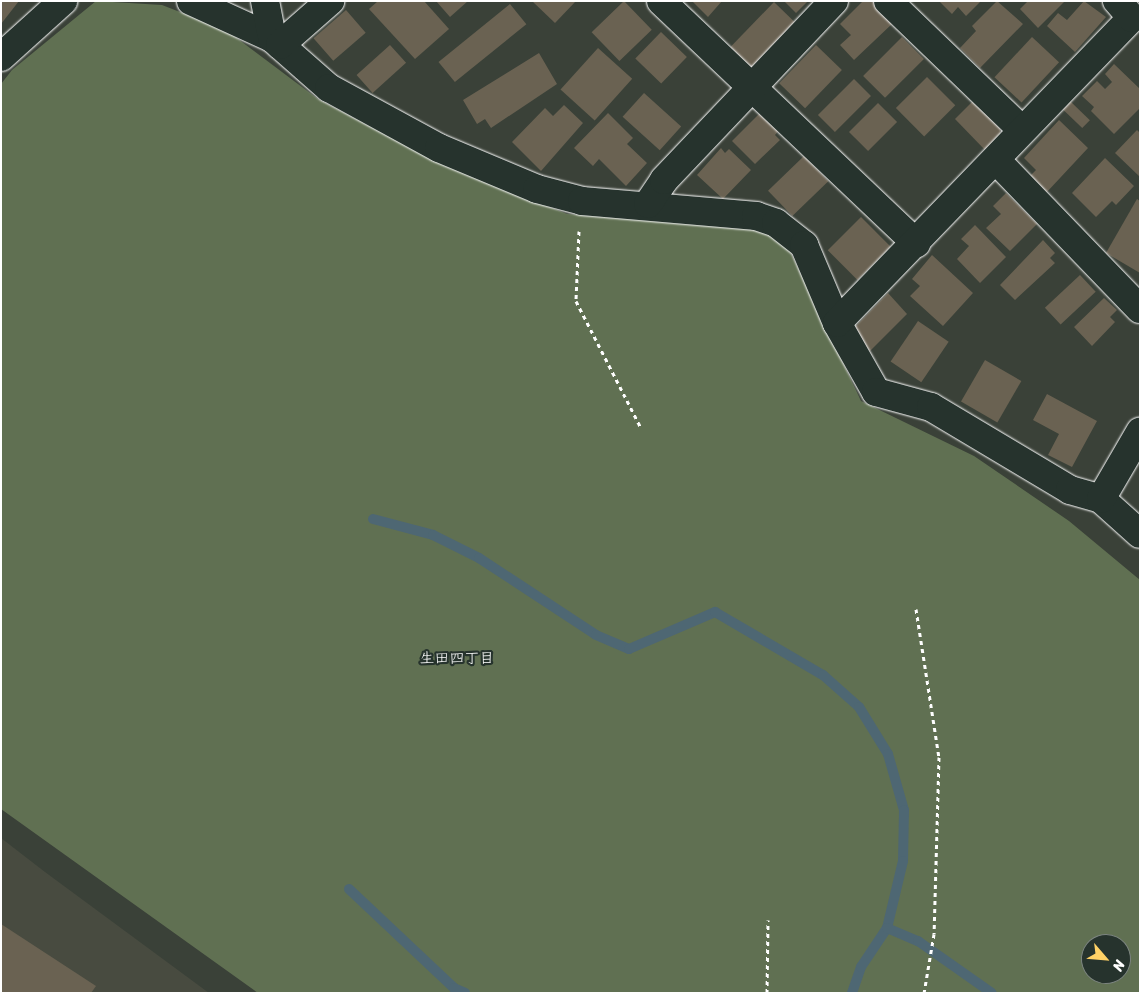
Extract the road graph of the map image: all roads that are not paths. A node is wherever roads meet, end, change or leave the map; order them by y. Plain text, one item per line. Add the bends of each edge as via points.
1 (63, 1) edge
2 (191, 1) edge
3 (266, 1) edge
4 (330, 1) edge
5 (661, 1) edge
6 (834, 1) edge
7 (888, 1) edge
8 (1117, 1) edge
9 (276, 41) junction
10 (1, 56) edge
11 (752, 89) junction
12 (1022, 130) junction
13 (996, 160) junction
14 (648, 204) junction
15 (916, 243) junction
16 (1140, 309) edge
17 (837, 324) junction
18 (1140, 432) edge
19 (1101, 499) junction
20 (1140, 534) edge

1 - 10 street
2 - 9 street
3 - 9 street
4 - 9 street
5 - 11 street
6 - 11 street
7 - 12 street
8 - 12 street via 1132,18
9 - 14 street via 329,88 439,148 537,189 582,201
11 - 14 street via 664,180
11 - 15 street
12 - 13 street
13 - 15 street
13 - 16 street
14 - 17 street via 756,216 776,223 804,245
15 - 17 street
17 - 19 street via 876,392 931,407 1070,490
18 - 19 street
19 - 20 street

